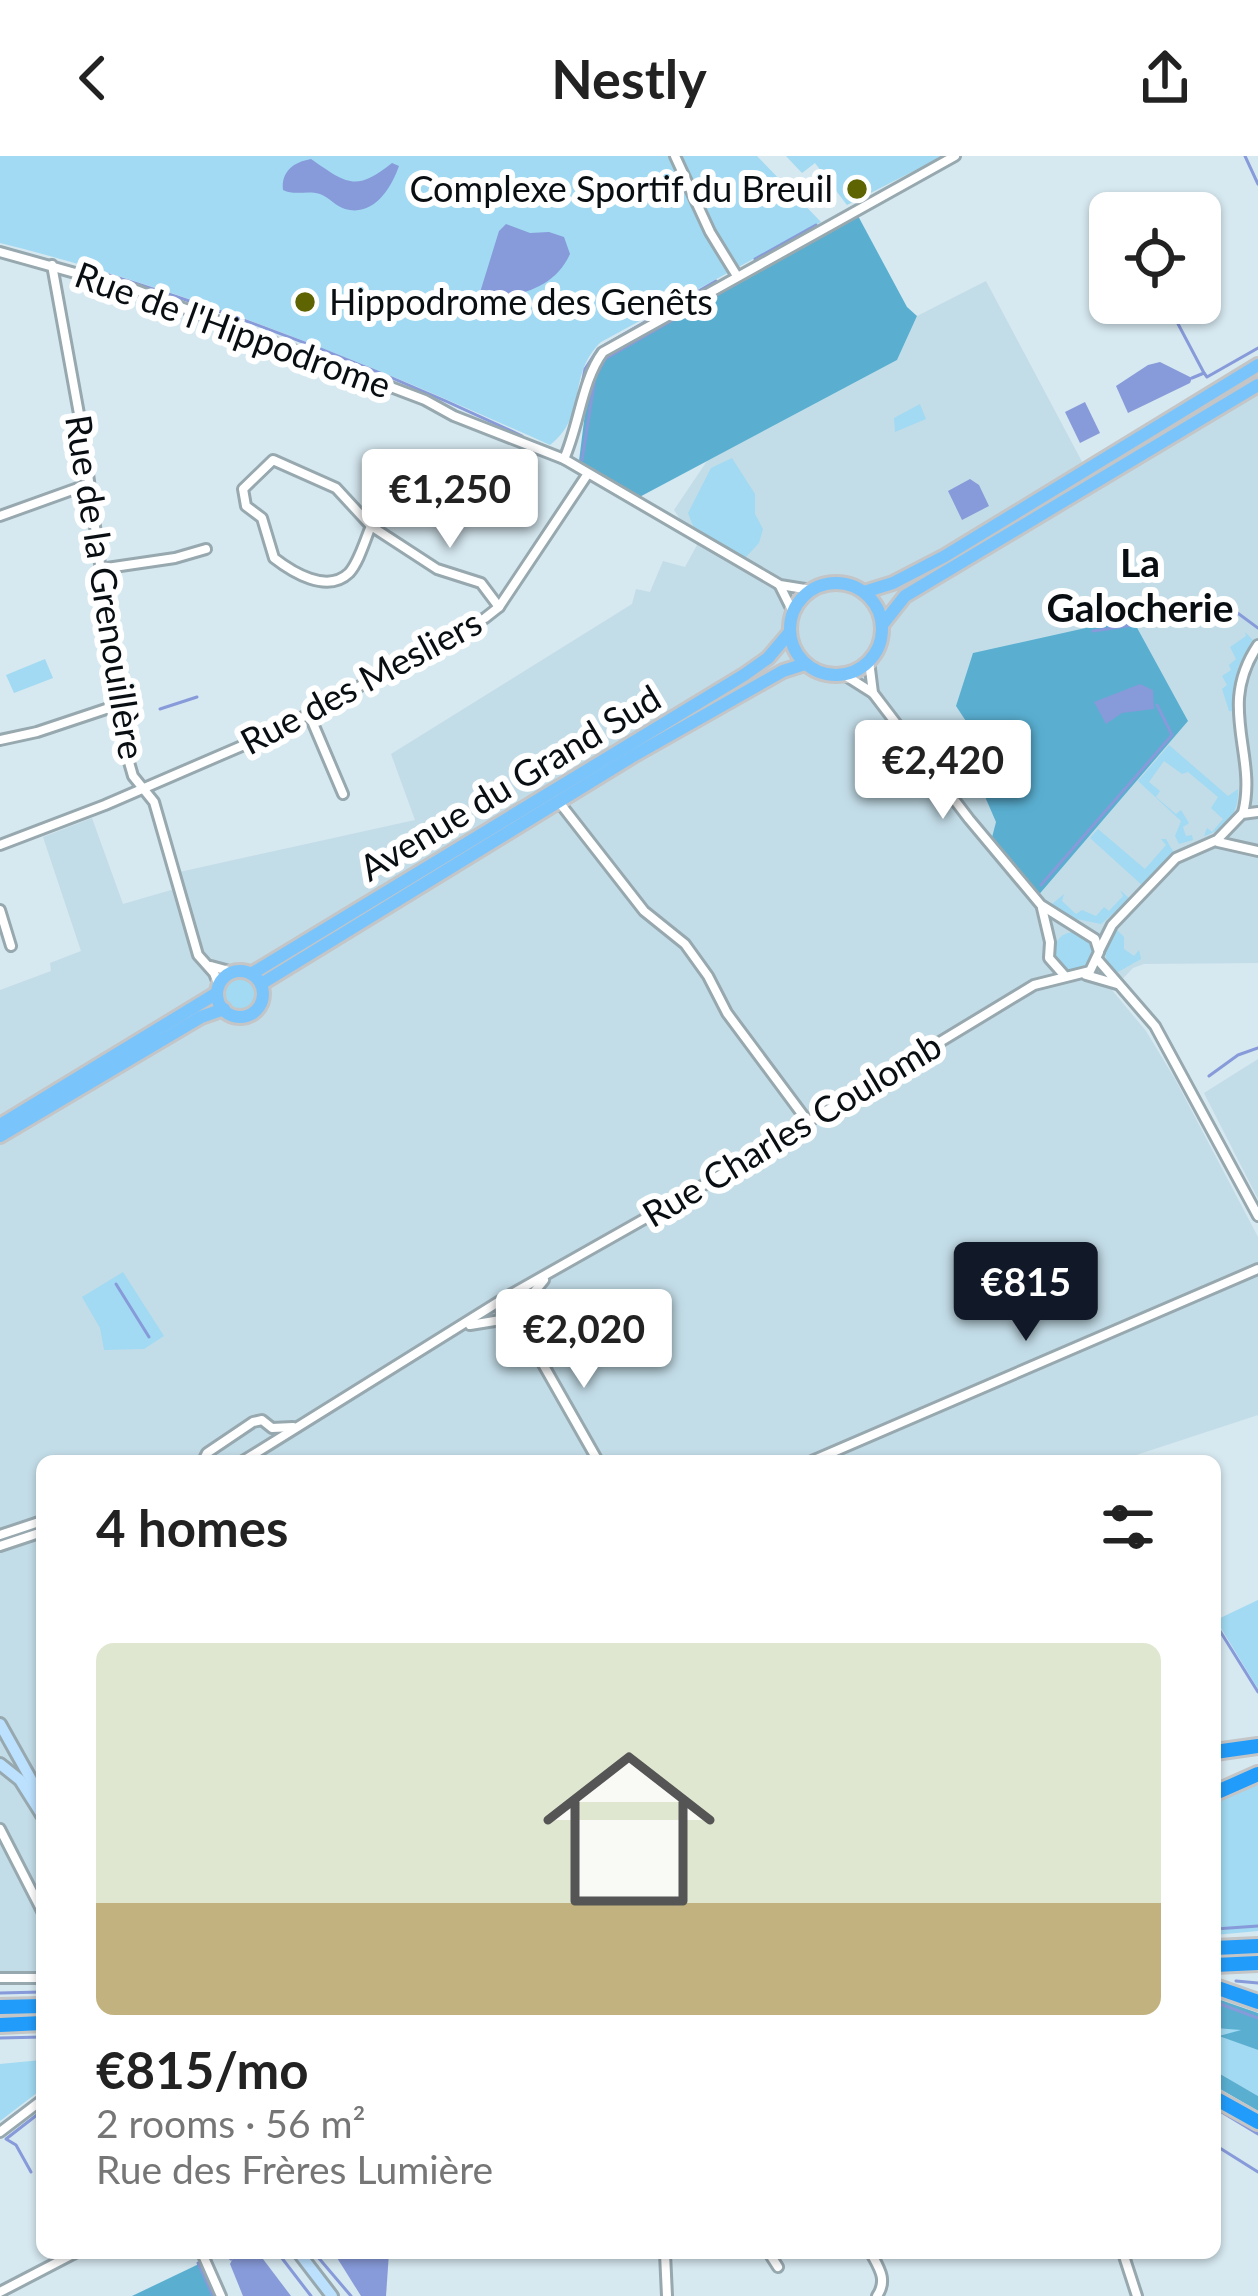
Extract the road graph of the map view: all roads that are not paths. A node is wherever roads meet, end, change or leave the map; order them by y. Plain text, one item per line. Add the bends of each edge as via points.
1 (675, 156) edge
2 (955, 156) edge
3 (0, 252) edge
4 (52, 265) junction
5 (737, 276) junction
6 (1258, 365) edge
7 (1258, 385) edge
8 (564, 460) junction
9 (587, 475) junction
10 (89, 484) junction
11 (0, 516) edge
12 (371, 526) junction
13 (206, 549) dead end
14 (100, 569) junction
15 (779, 585) junction
16 (811, 590) junction
17 (864, 592) junction
18 (499, 607) junction
19 (793, 612) junction
20 (882, 625) junction
21 (790, 632) junction
22 (1258, 646) edge
23 (869, 661) junction
24 (805, 664) junction
25 (843, 674) junction
26 (873, 693) junction
27 (118, 705) junction
28 (309, 714) junction
29 (0, 740) edge
30 (1248, 787) junction
31 (142, 788) junction
32 (343, 794) dead end
33 (558, 801) junction
34 (1258, 810) edge
35 (1242, 814) junction
36 (1234, 824) junction
37 (1211, 843) junction
38 (0, 845) edge
39 (1239, 846) junction
40 (1258, 851) edge
41 (1041, 905) junction
42 (0, 910) edge
43 (1118, 918) junction
44 (1080, 927) junction
45 (1050, 942) junction
46 (11, 946) dead end
47 (1098, 956) junction
48 (1048, 958) junction
49 (209, 966) junction
50 (233, 972) junction
51 (1084, 974) junction
52 (1066, 976) junction
53 (256, 979) junction
54 (1034, 985) junction
55 (1120, 985) junction
56 (218, 990) junction
57 (224, 1010) junction
58 (808, 1122) junction
59 (0, 1125) edge
60 (0, 1136) edge
61 (1258, 1216) edge
62 (1258, 1269) edge
63 (550, 1275) junction
64 (513, 1294) junction
65 (500, 1303) junction
66 (525, 1305) junction
67 (508, 1320) junction
68 (463, 1326) junction
69 (532, 1343) junction
70 (295, 1427) junction
71 (272, 1428) junction
72 (268, 1444) junction
73 (206, 1455) edge
74 (252, 1455) edge
75 (595, 1455) edge
76 (826, 1455) edge
77 (36, 1523) edge
78 (36, 1534) edge
79 (0, 1535) edge
80 (0, 1546) edge
81 (0, 1724) edge
82 (1258, 1746) edge
83 (1221, 1750) edge
84 (0, 1752) edge
85 (17, 1755) junction
86 (4, 1767) edge
87 (1258, 1774) edge
88 (36, 1788) edge
89 (1221, 1789) edge
90 (36, 1805) edge
91 (0, 1829) edge
92 (36, 1899) edge
93 (1258, 1946) edge
94 (1221, 1948) edge
95 (1258, 1963) edge
96 (1221, 1965) edge
97 (0, 1978) edge
98 (36, 1978) edge
99 (1221, 1989) edge
100 (1258, 2002) edge
101 (36, 2006) edge
102 (0, 2008) edge
103 (36, 2024) edge
104 (0, 2025) edge
105 (1221, 2101) edge
106 (36, 2105) edge
107 (1258, 2122) edge
108 (0, 2132) edge
109 (63, 2259) edge
110 (205, 2259) edge
111 (303, 2259) edge
112 (664, 2259) edge
113 (773, 2259) edge
114 (874, 2259) edge
115 (1125, 2259) edge
116 (778, 2266) dead end
117 (0, 2292) edge
118 (221, 2296) edge
119 (332, 2296) edge
120 (667, 2296) edge
121 (877, 2296) edge
122 (1137, 2296) edge

1 - 5 street
2 - 5 street
3 - 4 street, Rue de l'Hippodrome
4 - 8 street, Rue de l'Hippodrome via 280,343
4 - 10 street, Rue de la Grenouillère
5 - 8 street via 603,352
6 - 17 main road via 945,556
7 - 20 main road via 905,596
8 - 9 street, Rue de l'Hippodrome
9 - 15 street, Rue de l'Hippodrome
9 - 18 street, Rue des Mesliers
10 - 11 street
10 - 14 street, Rue de la Grenouillère
12 - 12 street via 336,488 275,460 243,489 274,558 317,581 349,573
12 - 18 street via 437,569 481,584
13 - 14 street
14 - 27 street, Rue de la Grenouillère
15 - 16 street, Rue de l'Hippodrome
15 - 19 street
16 - 17 main road via 838,583
16 - 19 main road
17 - 20 main road
18 - 28 street, Rue des Mesliers
19 - 21 main road
20 - 23 main road
21 - 24 main road
21 - 53 main road, Avenue du Grand Sud via 730,684
22 - 30 street via 1239,692
23 - 25 main road
23 - 26 street
24 - 25 main road
24 - 33 main road, Avenue du Grand Sud
25 - 26 street
26 - 41 street
27 - 29 street
27 - 31 street, Rue de la Grenouillère
28 - 31 street, Rue des Mesliers
28 - 32 street
30 - 34 street
30 - 35 street
31 - 38 street, Rue des Mesliers
31 - 49 street, Rue de la Grenouillère via 154,802 198,955
33 - 53 main road, Avenue du Grand Sud
33 - 58 street via 644,911 685,944
34 - 35 street
35 - 36 street
36 - 37 street
36 - 39 street
37 - 39 street
37 - 43 street via 1176,858
39 - 40 street
41 - 44 street
41 - 45 street
42 - 46 street
43 - 44 street
43 - 47 street
44 - 45 street via 1060,930
44 - 47 street via 1095,939
45 - 48 street
47 - 51 street
47 - 55 street
48 - 52 street
48 - 54 street
49 - 50 street
49 - 56 street, Rue de la Grenouillère
50 - 53 main road
50 - 56 main road
51 - 52 street
51 - 55 street
52 - 54 street, Rue Charles Coulomb
53 - 57 main road via 263,996 254,1012
54 - 58 street, Rue Charles Coulomb
55 - 61 street via 1168,1047
56 - 57 main road
56 - 59 main road
57 - 60 main road
58 - 63 street, Rue Charles Coulomb
62 - 76 street
63 - 64 street, Rue Charles Coulomb
63 - 66 street, Rue Charles Coulomb
64 - 65 street, Rue Charles Coulomb
64 - 66 street
65 - 67 street
65 - 68 street, Rue Charles Coulomb
66 - 67 street, Rue Charles Coulomb via 523,1316
66 - 69 street
67 - 68 street, Rue Charles Coulomb
67 - 69 street
68 - 70 street, Rue Charles Coulomb
69 - 75 street
70 - 71 street, Rue Charles Coulomb
70 - 72 street, Rue Charles Coulomb
71 - 72 street
71 - 73 street, Rue Charles Coulomb via 253,1422
72 - 74 street, Rue Charles Coulomb
77 - 79 street
78 - 80 street
81 - 85 street
82 - 83 highway
84 - 85 street
85 - 86 street
85 - 88 street
86 - 90 street
87 - 89 highway
91 - 92 street
93 - 94 highway
95 - 96 highway
97 - 98 street
99 - 100 highway
101 - 102 highway
103 - 104 highway
105 - 107 highway
106 - 108 street
109 - 117 street
110 - 118 street
111 - 119 street
112 - 120 street
113 - 116 street
114 - 121 street via 883,2287
115 - 122 street

